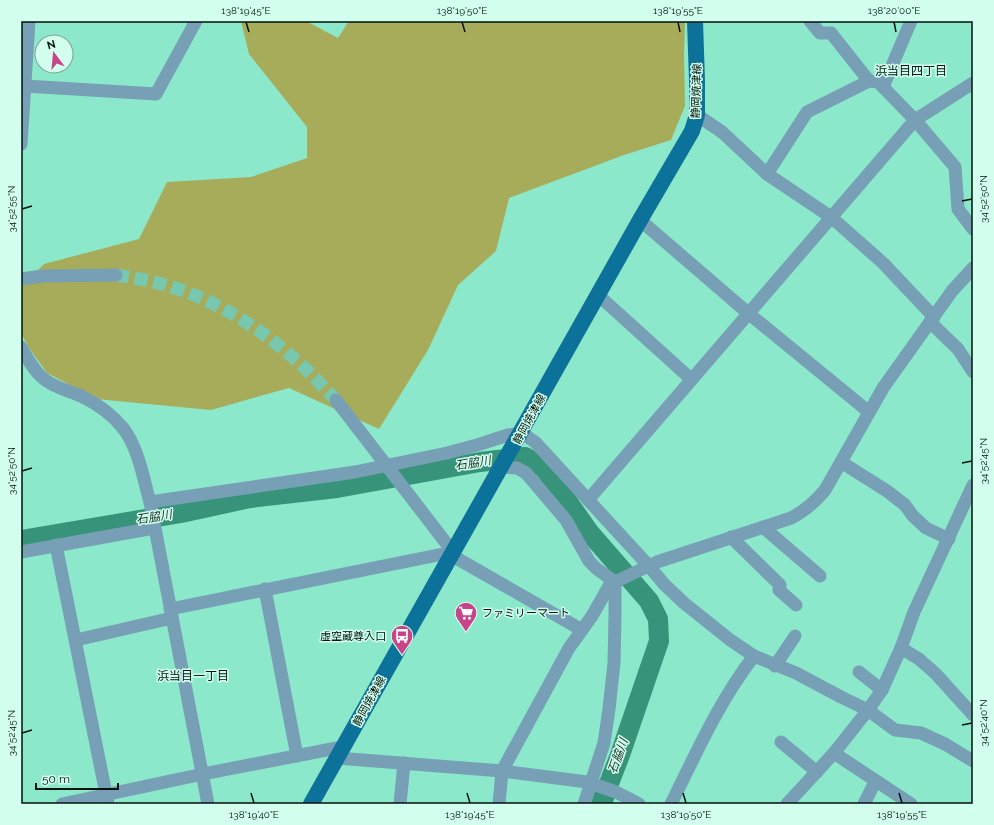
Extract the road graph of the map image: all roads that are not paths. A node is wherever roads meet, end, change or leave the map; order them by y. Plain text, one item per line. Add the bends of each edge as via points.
1 (29, 21) edge
2 (196, 21) edge
3 (695, 21) edge
4 (810, 21) edge
5 (911, 21) edge
6 (869, 81) junction
7 (973, 83) edge
8 (25, 86) junction
9 (883, 87) junction
10 (697, 115) junction
11 (915, 120) junction
12 (21, 144) edge
13 (767, 174) junction
14 (831, 217) junction
15 (640, 220) junction
16 (973, 229) edge
17 (973, 268) edge
18 (116, 275) tunnel mouth
19 (21, 279) edge
20 (598, 296) junction
21 (748, 313) junction
22 (932, 320) junction
23 (21, 347) edge
24 (973, 372) edge
25 (692, 379) junction
26 (336, 400) tunnel mouth
27 (869, 412) junction
28 (518, 438) junction
29 (841, 462) junction
30 (503, 465) junction
31 (388, 468) junction
32 (973, 485) edge
33 (588, 500) junction
34 (150, 502) junction
35 (763, 527) junction
36 (154, 528) junction
37 (731, 537) junction
38 (949, 539) junction
39 (56, 545) junction
40 (21, 552) edge
41 (452, 553) junction
42 (648, 565) junction
43 (820, 576) dead end
44 (614, 582) junction
45 (265, 589) junction
46 (796, 605) dead end
47 (171, 613) junction
48 (582, 630) junction
49 (795, 636) dead end
50 (76, 640) junction
51 (901, 648) junction
52 (754, 656) junction
53 (775, 666) junction
54 (859, 672) dead end
55 (882, 690) junction
56 (868, 710) junction
57 (973, 715) edge
58 (781, 742) dead end
59 (340, 753) junction
60 (834, 753) junction
61 (297, 756) junction
62 (973, 761) edge
63 (404, 763) junction
64 (502, 771) junction
65 (817, 772) junction
66 (203, 774) junction
67 (875, 782) junction
68 (593, 783) junction
69 (107, 799) edge
70 (62, 804) edge
71 (208, 804) edge
72 (311, 804) edge
73 (400, 804) edge
74 (499, 804) edge
75 (584, 804) edge
76 (638, 804) edge
77 (671, 804) edge
78 (787, 804) edge
79 (864, 804) edge
80 (911, 804) edge

1 - 8 street
2 - 8 street via 156,94
3 - 10 main road, 静岡焼津線
4 - 6 street via 820,33 831,33
5 - 9 street
6 - 9 street via 878,82
6 - 13 street via 807,112
7 - 11 street
8 - 12 street
9 - 11 street
10 - 13 street via 722,132
10 - 15 main road, 静岡焼津線 via 692,131
11 - 14 street
11 - 16 street via 955,167 958,209
13 - 14 street
14 - 21 street
14 - 22 street via 883,263
15 - 20 main road, 静岡焼津線
15 - 21 street
17 - 22 street via 952,291
18 - 19 street via 43,276
20 - 25 street
20 - 28 main road, 静岡焼津線
21 - 25 street
21 - 27 street
22 - 24 street via 958,349
22 - 27 street via 883,388
23 - 34 street via 43,378 98,405 123,429 132,442 139,460
25 - 33 street
26 - 31 street
27 - 29 street
28 - 30 main road, 静岡焼津線
28 - 31 street via 508,435 477,446
28 - 33 street via 535,442
29 - 35 street via 825,490 803,512
29 - 38 street via 887,491 905,505 926,528
30 - 41 main road, 静岡焼津線
30 - 44 street via 526,473 566,520 589,561
31 - 34 street
31 - 41 street
32 - 38 street
33 - 42 street
34 - 36 street
35 - 37 street
35 - 43 street
36 - 39 street
36 - 47 street
37 - 42 street
37 - 46 street via 780,585 779,590
38 - 51 street via 914,612
39 - 40 street
39 - 50 street
41 - 45 street
41 - 48 street
41 - 59 main road, 静岡焼津線
42 - 44 street
42 - 52 street via 684,603 728,639
44 - 48 street
44 - 68 street via 614,663 604,743
45 - 47 street
45 - 61 street
47 - 50 street
47 - 66 street
48 - 64 street via 569,648
49 - 53 street
50 - 69 street
51 - 55 street
51 - 57 street via 936,674
52 - 53 street
52 - 77 street via 722,703
53 - 56 street via 796,673
54 - 55 street
55 - 56 street
56 - 60 street
56 - 62 street via 895,730 921,734 945,744
58 - 65 street
59 - 61 street
59 - 63 street
59 - 72 main road, 静岡焼津線
60 - 65 street
60 - 67 street
61 - 66 street
63 - 64 street
63 - 73 street
64 - 68 street
64 - 74 street
65 - 78 street
66 - 69 street
66 - 71 street
67 - 79 street
67 - 80 street
68 - 75 street
68 - 76 street
69 - 70 street

